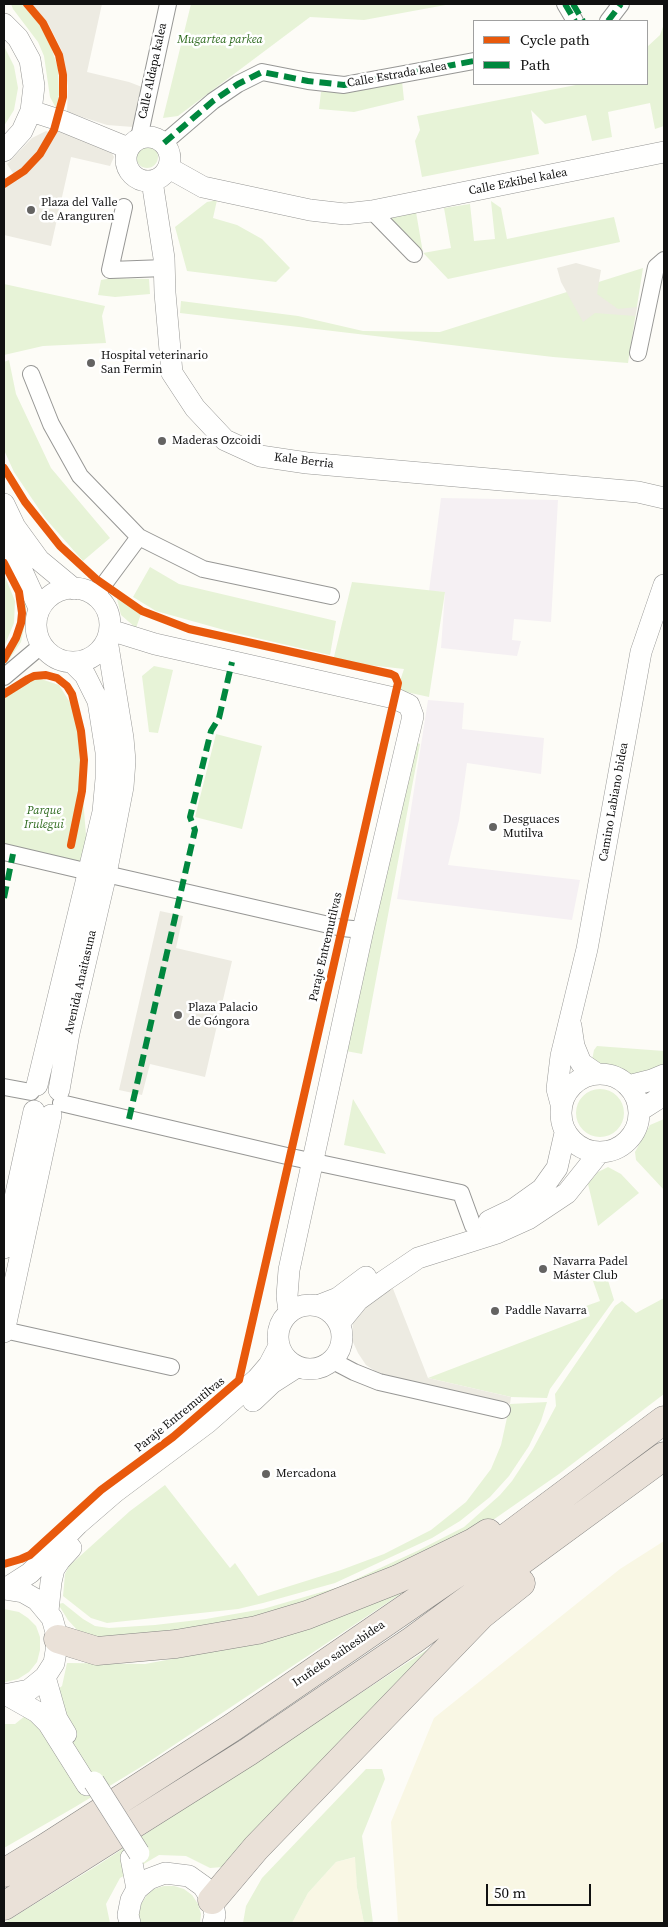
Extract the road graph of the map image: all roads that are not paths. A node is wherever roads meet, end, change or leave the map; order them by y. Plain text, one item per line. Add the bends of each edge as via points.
1 (168, 4) edge
2 (565, 4) edge
3 (574, 4) edge
4 (621, 4) edge
5 (574, 20) edge
6 (582, 20) edge
7 (609, 20) edge
8 (4, 24) edge
9 (473, 61) edge
10 (31, 111) junction
11 (134, 143) junction
12 (164, 143) junction
13 (4, 151) edge
14 (664, 152) edge
15 (169, 168) junction
16 (152, 181) junction
17 (124, 207) dead end
18 (372, 211) junction
19 (414, 254) dead end
20 (664, 260) edge
21 (165, 268) junction
22 (638, 354) dead end
23 (31, 374) dead end
24 (664, 498) edge
25 (4, 504) edge
26 (139, 538) junction
27 (4, 541) edge
28 (664, 585) edge
29 (74, 589) junction
30 (96, 595) junction
31 (330, 596) dead end
32 (39, 608) junction
33 (108, 635) junction
34 (42, 645) junction
35 (72, 662) junction
36 (4, 677) edge
37 (4, 852) edge
38 (97, 873) junction
39 (363, 930) junction
40 (571, 1021) junction
41 (597, 1074) junction
42 (664, 1075) edge
43 (4, 1086) edge
44 (628, 1086) junction
45 (664, 1095) edge
46 (46, 1099) junction
47 (561, 1104) junction
48 (639, 1111) junction
49 (565, 1133) junction
50 (598, 1153) junction
51 (313, 1161) junction
52 (474, 1226) junction
53 (4, 1248) edge
54 (320, 1305) junction
55 (290, 1311) junction
56 (340, 1322) junction
57 (4, 1331) edge
58 (279, 1346) junction
59 (333, 1361) junction
60 (171, 1367) dead end
61 (297, 1367) junction
62 (664, 1407) edge
63 (502, 1410) dead end
64 (664, 1420) edge
65 (664, 1456) edge
66 (664, 1473) edge
67 (4, 1589) edge
68 (48, 1611) junction
69 (58, 1639) junction
70 (45, 1677) junction
71 (5, 1695) edge
72 (90, 1784) junction
73 (135, 1855) junction
74 (4, 1873) edge
75 (164, 1873) junction
76 (137, 1889) junction
77 (4, 1906) edge
78 (212, 1911) edge
79 (130, 1923) edge

1 - 11 street, Calle Aldapa kalea
2 - 5 street
3 - 6 street
4 - 7 street
8 - 10 street via 18,38 30,60 34,86
9 - 12 street, Calle Estrada kalea via 344,85 262,72 213,101
10 - 11 street
10 - 13 street via 22,131
11 - 12 street via 153,137
11 - 16 street via 126,155 128,169 138,179
12 - 15 street via 170,155
14 - 18 street, Calle Ezkibel kalea
15 - 16 street
15 - 18 street, Calle Ezkibel kalea via 203,188 310,210 345,214
16 - 21 street, Kale Berria
17 - 21 street via 110,270
18 - 19 street
20 - 22 street via 656,266
21 - 24 street, Kale Berria via 172,373 195,408 225,440 235,445 260,456 307,463 638,492
23 - 26 street via 51,424 80,476
25 - 29 street via 15,527 39,560
26 - 30 street
26 - 31 street via 204,569
27 - 32 street
28 - 40 street, Camino Labiano bidea via 642,652
29 - 30 street via 83,588
29 - 32 street via 52,593
30 - 33 street via 110,620
32 - 34 street via 35,627
33 - 35 street via 101,649 91,657
33 - 38 street via 125,761 123,787
33 - 39 street via 394,698 409,705 413,716 411,730
34 - 35 street via 54,657
34 - 36 street
35 - 38 street via 85,675 98,701 106,752
37 - 38 street, Paraje Entremutilvas
38 - 39 street, Paraje Entremutilvas
38 - 46 street, Avenida Anaitasuna
39 - 51 street
40 - 41 street, Camino Labiano bidea via 574,1046 581,1063
40 - 47 street, Camino Labiano bidea via 561,1056 557,1089
41 - 44 street via 619,1079
41 - 47 street via 574,1083
42 - 44 street
43 - 46 street
44 - 48 street
45 - 48 street
46 - 51 street
46 - 53 street
46 - 57 street
47 - 49 street
48 - 50 street via 634,1133 627,1142
49 - 50 street via 574,1143
49 - 52 street via 557,1168 542,1189 514,1209
50 - 56 street via 567,1192 528,1219 497,1233 418,1258 358,1300
51 - 52 street via 461,1193
51 - 55 street via 289,1270 287,1296
52 - 54 street via 409,1250 338,1298
54 - 55 street via 306,1304
54 - 56 street
55 - 58 street via 278,1334
56 - 59 street via 343,1343
57 - 60 street
58 - 61 street via 286,1359
58 - 67 street, Paraje Entremutilvas via 257,1379 200,1428 115,1492 34,1569
59 - 61 street via 315,1370
59 - 63 street via 380,1382
61 - 68 street via 70,1549 54,1569
62 - 69 highway via 536,1503 474,1542 398,1579 308,1615 257,1630 176,1644 97,1651
64 - 74 highway, Iruñeko saihesbidea via 479,1558 250,1716
65 - 77 highway via 413,1640 248,1752
66 - 78 highway via 481,1615 256,1848
67 - 68 street via 23,1592 38,1600
68 - 69 street
69 - 70 street via 54,1663
70 - 71 street via 29,1690
70 - 72 street via 57,1718
71 - 72 street via 36,1712 48,1723
72 - 73 street
73 - 75 street
73 - 76 street
75 - 76 street via 149,1878
75 - 78 street via 189,1876 203,1886
76 - 79 street via 131,1900

